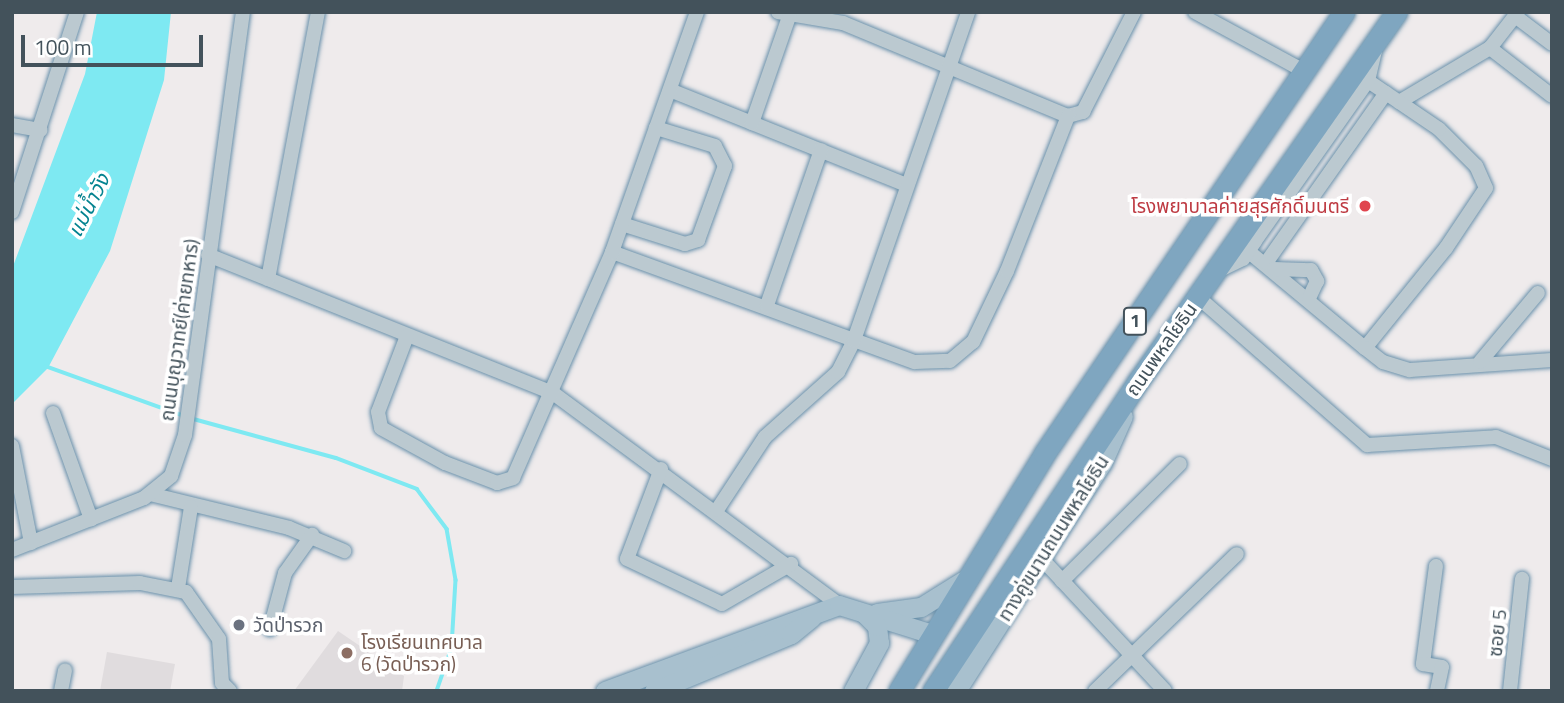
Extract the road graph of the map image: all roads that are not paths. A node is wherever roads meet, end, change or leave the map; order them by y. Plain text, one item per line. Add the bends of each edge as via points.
1 (77, 12) edge
2 (243, 12) edge
3 (318, 12) edge
4 (697, 12) edge
5 (968, 12) edge
6 (1134, 12) edge
7 (1195, 12) edge
8 (1344, 12) edge
9 (1397, 12) edge
10 (793, 14) edge
11 (1517, 14) edge
12 (1377, 41) junction
13 (1552, 44) edge
14 (1490, 48) junction
15 (951, 63) junction
16 (1304, 71) junction
17 (1368, 81) junction
18 (670, 90) junction
19 (1386, 93) junction
20 (1552, 96) edge
21 (1399, 102) junction
22 (1068, 116) junction
23 (752, 123) junction
24 (12, 125) edge
25 (656, 128) junction
26 (41, 130) junction
27 (821, 150) junction
28 (904, 184) junction
29 (13, 209) edge
30 (622, 224) junction
31 (1248, 251) junction
32 (611, 252) junction
33 (208, 255) junction
34 (1270, 266) junction
35 (1217, 271) junction
36 (268, 279) junction
37 (1538, 293) dead end
38 (1198, 297) junction
39 (1309, 298) junction
40 (768, 305) junction
41 (407, 337) junction
42 (854, 340) junction
43 (1366, 348) junction
44 (1552, 360) edge
45 (1480, 362) junction
46 (1139, 380) junction
47 (553, 393) junction
48 (53, 413) dead end
49 (1552, 443) edge
50 (12, 446) edge
51 (1537, 453) junction
52 (1552, 458) edge
53 (1180, 464) dead end
54 (661, 469) junction
55 (150, 494) junction
56 (191, 507) junction
57 (717, 510) junction
58 (91, 519) junction
59 (312, 535) junction
60 (31, 543) junction
61 (12, 550) edge
62 (344, 551) dead end
63 (1237, 554) dead end
64 (1042, 559) junction
65 (791, 564) junction
66 (1436, 566) dead end
67 (1522, 579) dead end
68 (963, 581) junction
69 (1062, 581) junction
70 (12, 586) edge
71 (178, 588) junction
72 (839, 606) junction
73 (865, 614) junction
74 (811, 617) junction
75 (270, 629) dead end
76 (932, 634) junction
77 (958, 649) junction
78 (1133, 655) junction
79 (65, 670) dead end
80 (626, 687) edge
81 (675, 687) edge
82 (222, 688) edge
83 (61, 691) edge
84 (605, 691) edge
85 (653, 691) edge
86 (853, 691) edge
87 (899, 691) edge
88 (933, 691) edge
89 (956, 691) edge
90 (1095, 691) edge
91 (1165, 691) edge
92 (1437, 691) edge
93 (1510, 691) edge

1 - 26 street
2 - 33 street, ถนนบุญวาทย์(ค่ายทหาร)
3 - 36 street
4 - 18 street
5 - 15 street
6 - 22 street via 1083,112
7 - 16 street
8 - 16 highway, ถนนพหลโยธิน / 1
9 - 12 highway, ถนนพหลโยธิน / 1
10 - 15 street via 843,23
10 - 23 street
11 - 13 street
11 - 14 street
12 - 17 street
12 - 35 highway, ถนนพหลโยธิน / 1
14 - 20 street
14 - 21 street
15 - 22 street
15 - 28 street
16 - 68 highway, ถนนพหลโยธิน / 1
17 - 19 street
17 - 31 street
18 - 23 street
18 - 25 street
19 - 21 street
19 - 34 street
21 - 43 street via 1439,129 1476,166 1486,188
22 - 42 street via 1007,271 961,355 935,365
23 - 27 street
24 - 26 street
25 - 30 street
25 - 30 street via 715,146 725,166 698,240 685,244
26 - 29 street
27 - 28 street
27 - 40 street
28 - 42 street
30 - 32 street
31 - 34 street
31 - 35 street
32 - 40 street
32 - 47 street
33 - 36 street
33 - 55 street, ถนนบุญวาทย์(ค่ายทหาร) via 185,435 171,475
34 - 39 street
34 - 39 street via 1311,270 1317,281
35 - 38 highway, ถนนพหลโยธิน / 1
36 - 41 street
37 - 45 street
38 - 46 highway, ถนนพหลโยธิน / 1
38 - 51 street via 1367,445 1496,437
39 - 43 street
40 - 42 street
41 - 47 street
41 - 47 street via 378,420 405,445 444,463 506,483
42 - 57 street via 838,372 765,436
43 - 45 street via 1383,362 1409,370
44 - 45 street
46 - 64 main road, ทางคู่ขนานถนนพหลโยธิน / 1 via 1102,463
46 - 77 highway, ถนนพหลโยธิน / 1
47 - 54 street
48 - 58 street
49 - 51 street
50 - 60 street
51 - 52 street
53 - 69 street
54 - 57 street
54 - 65 street via 627,559 722,604
55 - 56 street
55 - 58 street, ถนนบุญวาทย์(ค่ายทหาร)
56 - 59 street
56 - 71 street
57 - 65 street
58 - 60 street, ถนนบุญวาทย์(ค่ายทหาร)
59 - 62 street
59 - 75 street via 279,585
60 - 61 street, ถนนบุญวาทย์(ค่ายทหาร)
63 - 78 street
64 - 69 street
64 - 89 main road, ทางคู่ขนานถนนพหลโยธิน / 1
65 - 72 street
66 - 92 street via 1423,664 1442,667
67 - 93 street, ซอย 5
68 - 73 main road via 921,607
68 - 76 highway, ถนนพหลโยธิน / 1
69 - 78 street
70 - 71 street
71 - 82 street via 209,617 219,639
72 - 73 main road
72 - 74 main road
73 - 76 main road
73 - 86 main road via 877,626 879,643
74 - 80 main road
74 - 81 main road via 791,634
76 - 77 highway
76 - 87 highway, ถนนพหลโยธิน / 1
77 - 88 highway, ถนนพหลโยธิน / 1
78 - 90 street
78 - 91 street
79 - 83 street
80 - 84 main road
81 - 85 main road

